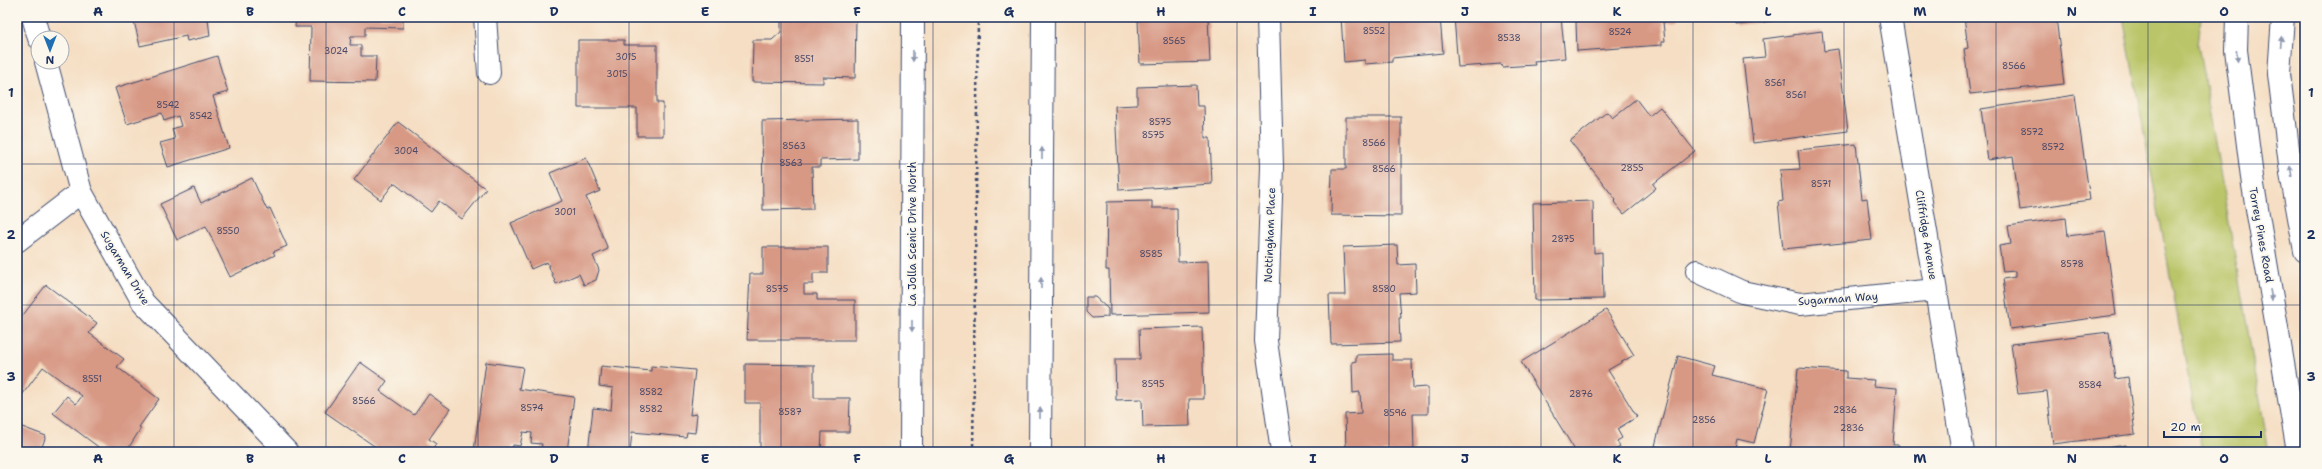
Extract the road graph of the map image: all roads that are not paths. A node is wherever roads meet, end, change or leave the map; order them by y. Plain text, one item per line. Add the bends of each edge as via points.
1 (33, 17) edge
2 (485, 17) edge
3 (914, 17) edge
4 (1043, 17) edge
5 (1268, 17) edge
6 (1890, 17) edge
7 (2237, 17) edge
8 (2283, 17) edge
9 (37, 30) edge
10 (48, 70) edge
11 (489, 73) dead end
12 (82, 192) junction
13 (17, 241) edge
14 (2305, 251) edge
15 (1697, 271) dead end
16 (1935, 290) junction
17 (287, 452) edge
18 (911, 452) edge
19 (1040, 452) edge
20 (1282, 452) edge
21 (1963, 452) edge
22 (2298, 452) edge

1 - 9 street
2 - 11 street
3 -> 18 street, La Jolla Scenic Drive North
19 -> 4 street
5 - 20 street, Nottingham Place via 1272,167 1266,341
6 - 16 street, Cliffridge Avenue
7 -> 22 street, Torrey Pines Road via 2236,50 2252,185
14 -> 8 street via 2291,173 2279,74
10 - 12 street, Sugarman Drive
12 - 13 street
12 - 17 street, Sugarman Drive via 143,302
15 - 16 street, Sugarman Way via 1742,292 1800,304
16 - 21 street, Cliffridge Avenue

